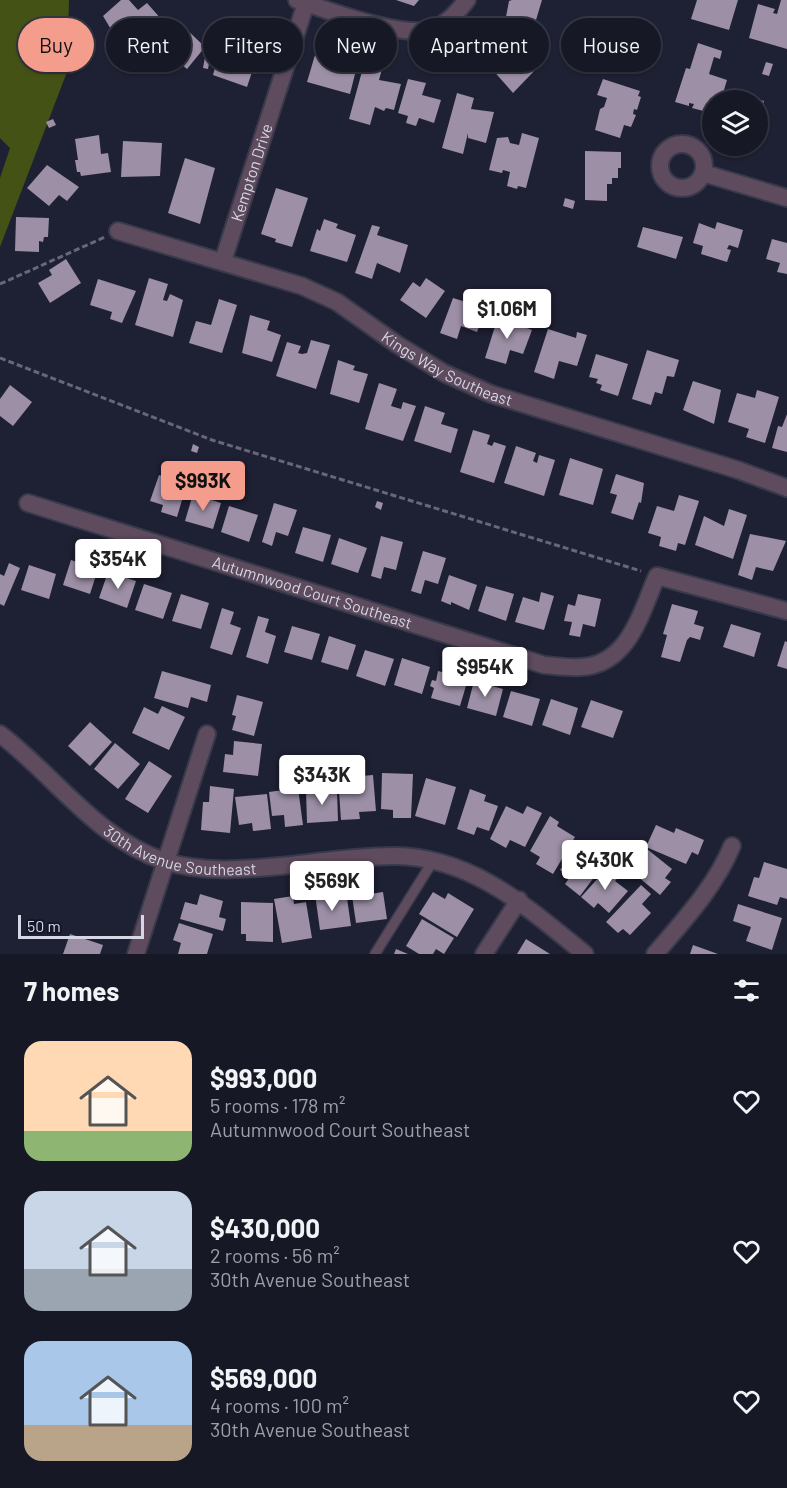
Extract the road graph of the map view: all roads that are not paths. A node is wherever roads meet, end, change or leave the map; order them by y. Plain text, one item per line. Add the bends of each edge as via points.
1 (467, 0) edge
2 (301, 2) edge
3 (703, 173) dead end
4 (787, 198) edge
5 (118, 231) road end
6 (223, 261) junction
7 (787, 488) edge
8 (28, 503) dead end
9 (787, 611) edge
10 (0, 734) edge
11 (207, 734) dead end
12 (732, 846) dead end
13 (165, 861) junction
14 (433, 861) junction
15 (519, 900) junction
16 (136, 954) edge
17 (375, 954) edge
18 (484, 954) edge
19 (585, 954) edge
20 (655, 954) edge

1 - 2 street via 453,17 432,29 405,32
2 - 6 street, Kempton Drive via 281,84
3 - 4 street
5 - 6 street, Kings Way Southeast
6 - 7 street, Kings Way Southeast via 302,285 337,302 444,373 490,394
8 - 9 street, Autumnwood Court Southeast via 543,665 583,667 612,658 627,642 657,576
10 - 13 street, 30th Avenue Southeast via 114,836
11 - 13 street
12 - 20 street via 723,867 701,898
13 - 14 street, 30th Avenue Southeast via 229,870 385,856
13 - 16 street
14 - 15 street, 30th Avenue Southeast via 474,874
14 - 17 lane
15 - 18 street
15 - 19 street, 30th Avenue Southeast

